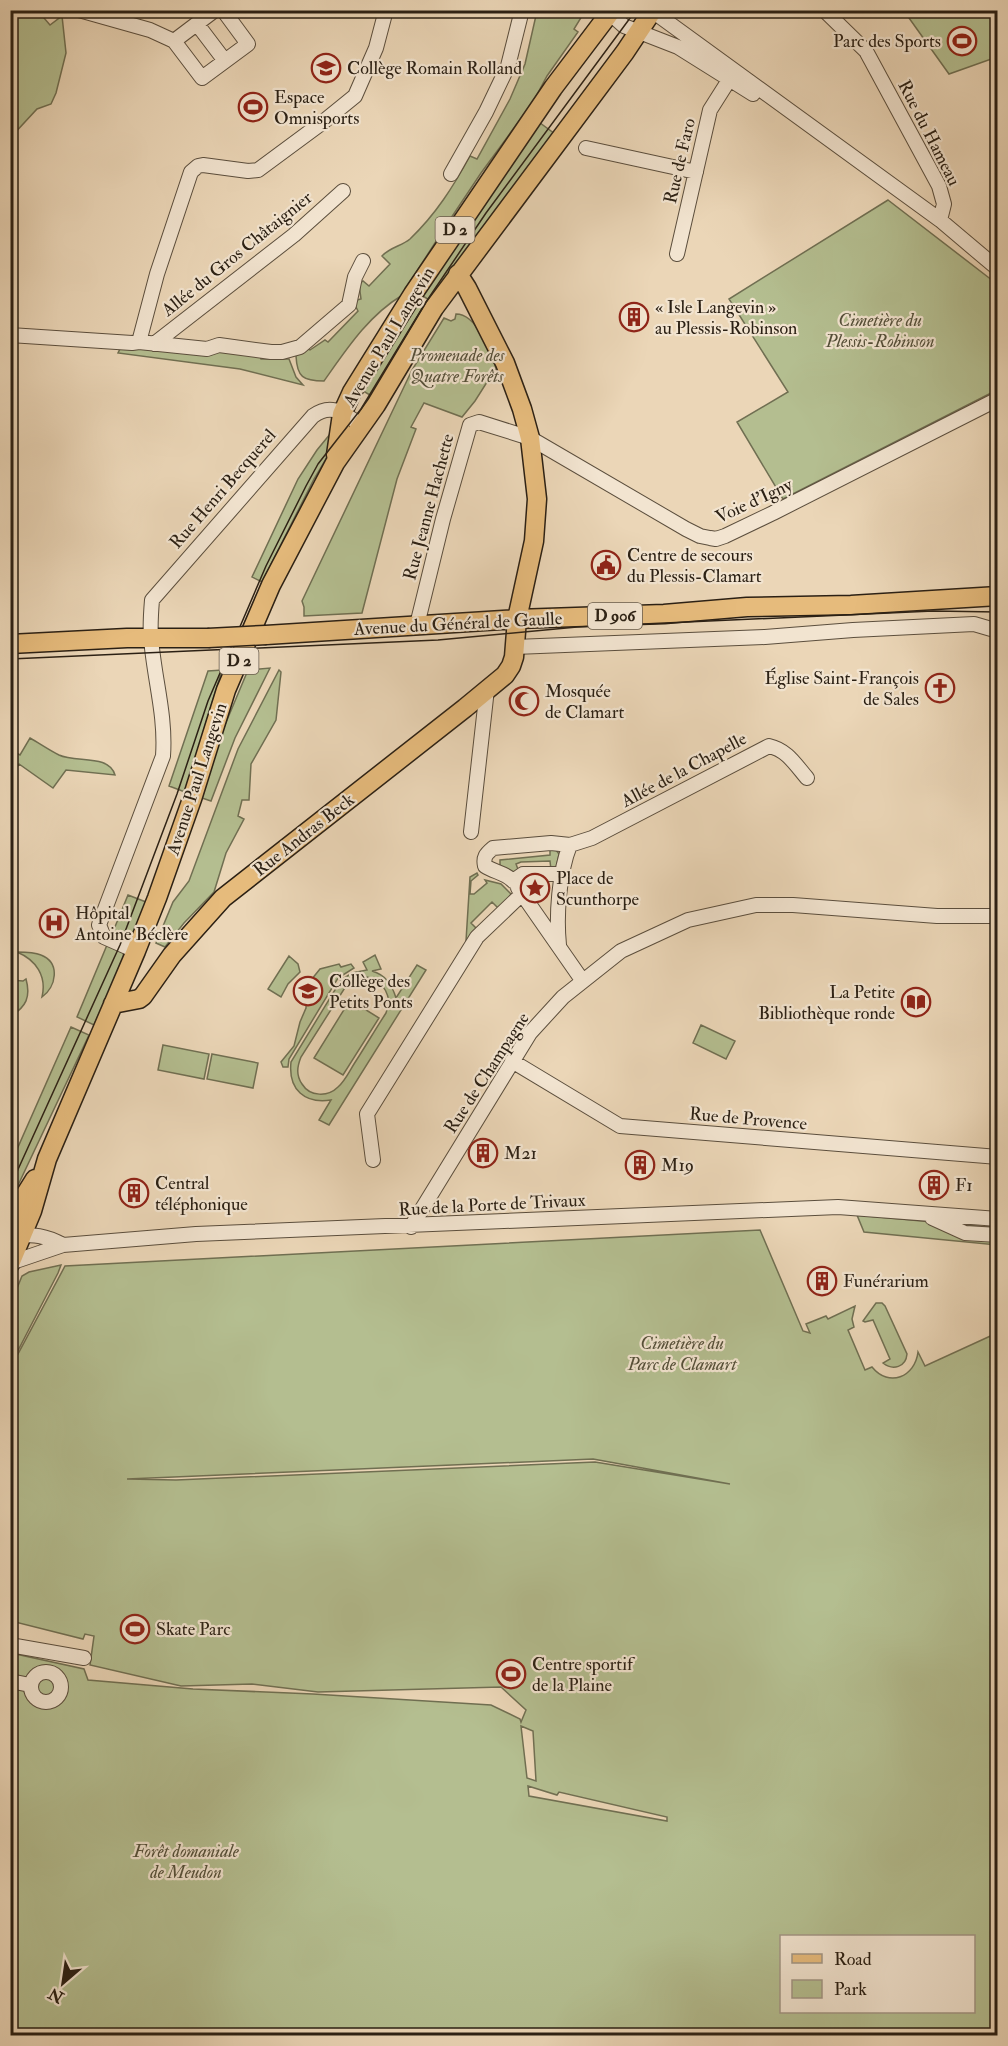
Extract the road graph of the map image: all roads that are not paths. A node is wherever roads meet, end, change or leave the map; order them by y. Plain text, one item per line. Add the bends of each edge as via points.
1 (79, 10) edge
2 (215, 10) edge
3 (223, 10) edge
4 (386, 10) edge
5 (522, 10) edge
6 (824, 10) edge
7 (652, 11) edge
8 (609, 12) edge
9 (197, 19) edge
10 (638, 31) junction
11 (174, 41) junction
12 (225, 61) junction
13 (729, 80) junction
14 (780, 104) junction
15 (586, 148) dead end
16 (852, 156) junction
17 (696, 172) junction
18 (451, 174) dead end
19 (343, 191) dead end
20 (940, 220) junction
21 (676, 254) dead end
22 (363, 261) dead end
23 (998, 269) edge
24 (458, 274) junction
25 (445, 292) junction
26 (482, 318) junction
27 (10, 335) edge
28 (142, 343) junction
29 (998, 399) edge
30 (342, 414) junction
31 (361, 425) junction
32 (530, 438) junction
33 (335, 463) junction
34 (998, 598) edge
35 (851, 605) junction
36 (516, 619) junction
37 (417, 626) junction
38 (853, 630) junction
39 (998, 631) edge
40 (151, 638) junction
41 (10, 644) edge
42 (515, 647) junction
43 (487, 689) junction
44 (807, 778) dead end
45 (471, 832) dead end
46 (570, 845) junction
47 (562, 874) junction
48 (513, 881) junction
49 (522, 894) junction
50 (998, 916) edge
51 (559, 945) junction
52 (136, 951) junction
53 (582, 980) junction
54 (113, 1004) junction
55 (512, 1061) junction
56 (998, 1157) edge
57 (373, 1160) dead end
58 (922, 1213) junction
59 (998, 1219) edge
60 (411, 1227) junction
61 (15, 1230) edge
62 (998, 1235) edge
63 (63, 1245) junction
64 (11, 1264) edge
65 (10, 1645) edge
66 (84, 1658) dead end
67 (10, 1681) edge
68 (30, 1685) dead end

1 - 11 street via 150,30
2 - 9 street
3 - 12 street via 248,44
4 - 28 street via 376,48 355,96 258,170 203,165 194,168 157,274
5 - 18 street via 508,66
6 - 20 street, Rue du Hameau via 866,51 939,186 944,204
7 - 10 main road, Avenue Paul Langevin / D 2
7 - 14 street
8 - 10 street, Avenue Paul Langevin / D 2 via 624,26
8 - 30 main road, Avenue Paul Langevin / D 2 via 465,214 352,392
9 - 11 street
9 - 12 street
10 - 13 street via 678,47
10 - 24 main road, Avenue Paul Langevin / D 2
11 - 12 street via 202,78
13 - 14 street via 742,81
13 - 16 street
13 - 17 street, Rue de Faro via 710,110
14 - 16 street
15 - 17 street
16 - 20 street
17 - 21 street, Rue de Faro
19 - 28 street, Allée du Gros Châtaignier via 294,235
20 - 23 street
22 - 28 street via 349,305 292,350
24 - 25 main road, Avenue Paul Langevin / D 2
24 - 26 main road, Rue Andras Beck
25 - 26 main road via 470,305
25 - 31 main road, Avenue Paul Langevin / D 2
26 - 32 main road, Rue Andras Beck via 505,363
27 - 28 street
29 - 32 street, Voie d'Igny via 716,539 686,530
30 - 31 street
30 - 33 main road, Avenue Paul Langevin / D 2
30 - 40 street, Rue Henri Becquerel via 327,409 313,416 154,596
31 - 33 main road, Avenue Paul Langevin / D 2
32 - 36 main road, Rue Andras Beck via 537,499 534,541
32 - 37 street, Rue Jeanne Hachette via 479,422 470,425
33 - 52 main road, Avenue Paul Langevin / D 2 via 272,585 226,690 192,799
34 - 35 main road, Avenue du Général de Gaulle / D 906
35 - 36 main road, Avenue du Général de Gaulle / D 906
35 - 38 street
36 - 37 main road, Avenue du Général de Gaulle / D 906
36 - 42 main road, Rue Andras Beck
37 - 40 main road, Avenue du Général de Gaulle / D 906, bridge
38 - 39 street, Avenue du Général de Gaulle via 974,624
38 - 42 street, Avenue du Général de Gaulle
40 - 41 main road, Avenue du Général de Gaulle / D 906
40 - 52 street, Rue Henri Becquerel via 164,719 163,756 99,925 104,938
42 - 43 main road, Rue Andras Beck via 506,675
43 - 45 street
43 - 54 main road, Rue Andras Beck via 223,898 139,999
44 - 46 street, Allée de la Chapelle via 779,748 769,746 592,838
46 - 47 street
46 - 48 street via 493,849 486,854 485,866
47 - 48 street via 523,874
47 - 51 street
48 - 49 street
49 - 51 street
49 - 57 street via 477,937 367,1114
50 - 53 street, Rue de Champagne via 756,905 688,920 621,951
51 - 53 street
52 - 54 main road, D 2
53 - 55 street, Rue de Champagne via 530,1033
54 - 61 main road, D 2 via 47,1159 32,1211
55 - 56 street, Rue de Provence via 620,1126
55 - 60 street, Rue de Champagne
58 - 59 street, Rue de la Porte de Trivaux
58 - 60 street, Rue de la Porte de Trivaux via 838,1207
58 - 62 street, Rue de la Porte de Trivaux via 965,1233
60 - 63 street, Rue de la Porte de Trivaux via 196,1234
61 - 63 street, Rue de la Porte de Trivaux via 48,1237
61 - 64 main road, D 2
63 - 64 street, Rue de la Porte de Trivaux
65 - 66 street
67 - 68 street

